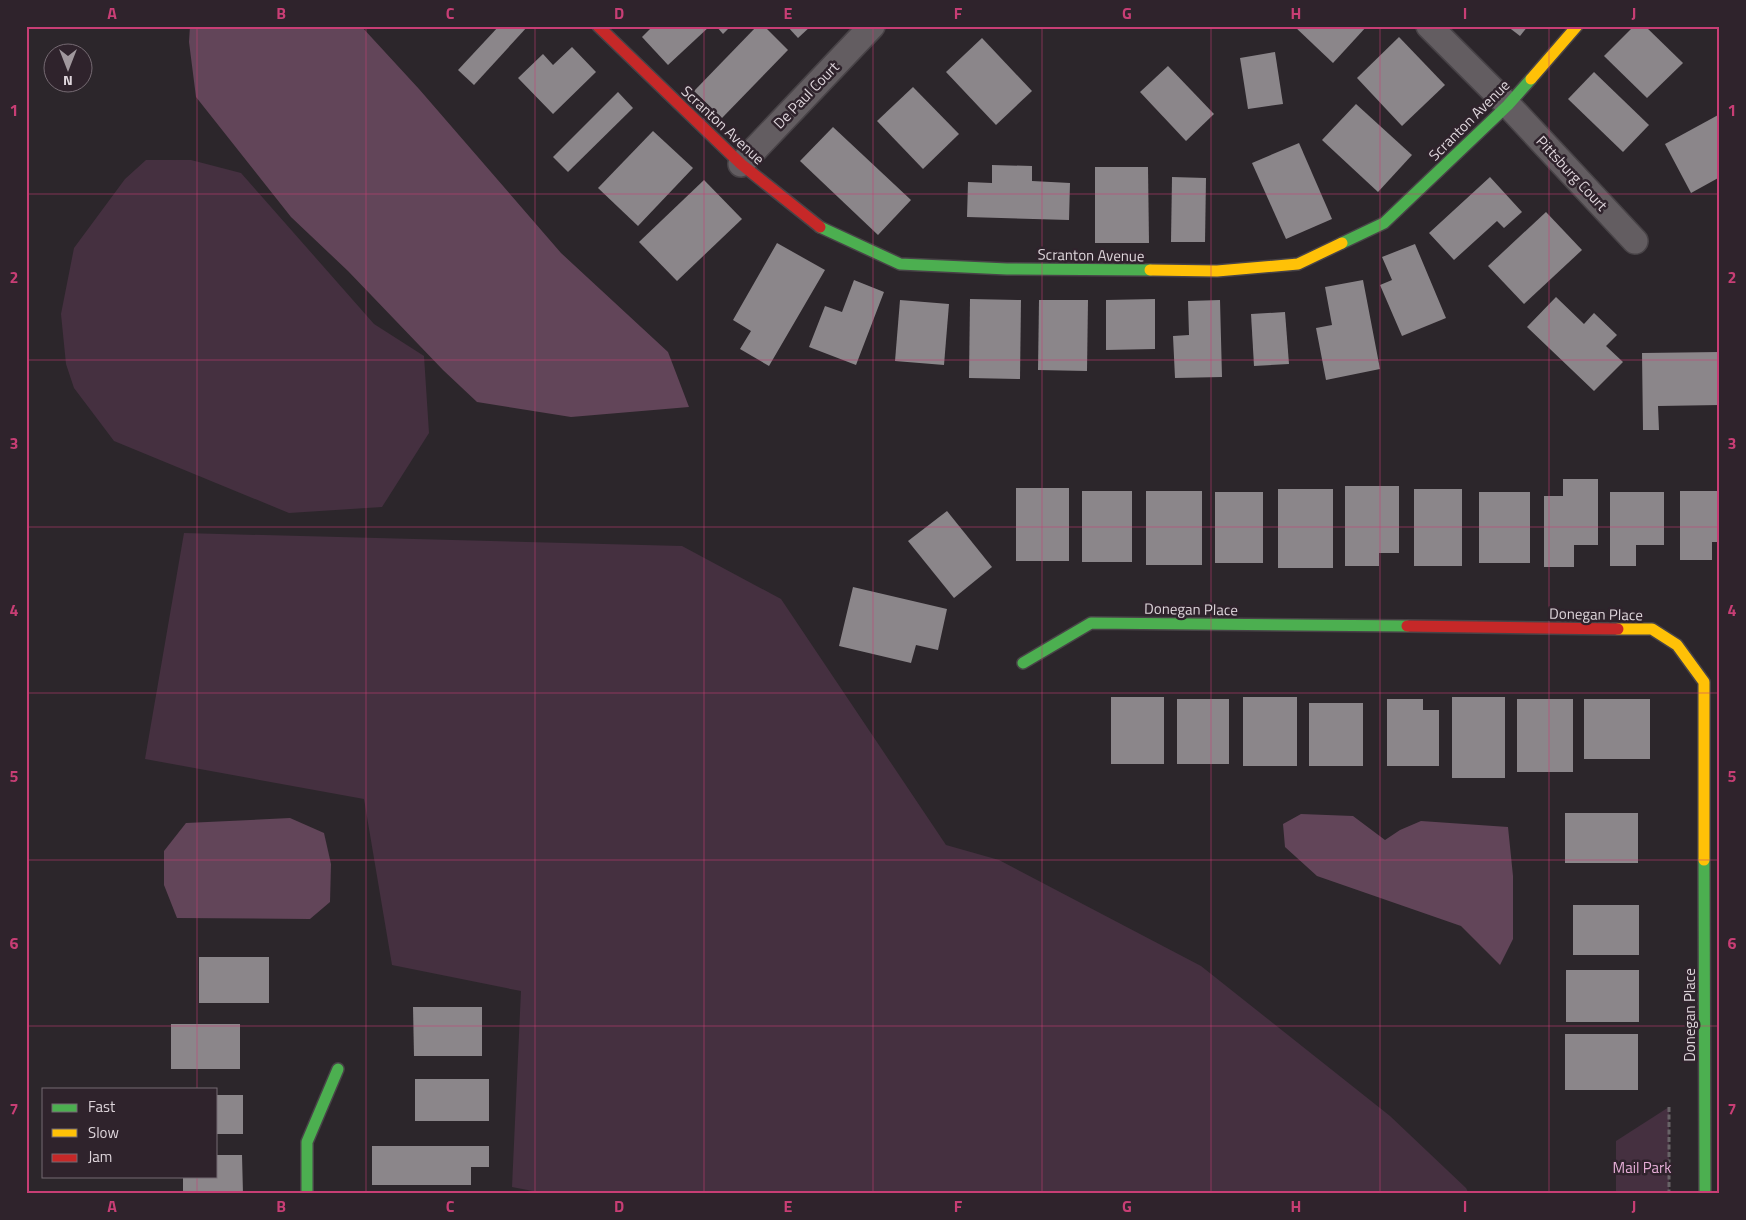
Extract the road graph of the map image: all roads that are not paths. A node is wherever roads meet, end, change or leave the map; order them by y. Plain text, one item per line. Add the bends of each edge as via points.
1 (598, 26) edge
2 (872, 26) edge
3 (1429, 26) edge
4 (1577, 26) edge
5 (1508, 105) junction
6 (741, 164) junction
7 (1635, 241) dead end
8 (1023, 663) dead end
9 (338, 1069) dead end
10 (1712, 1072) edge
11 (307, 1194) edge
12 (1705, 1194) edge

1 - 6 street, Scranton Avenue
2 - 6 street, De Paul Court
3 - 5 street, Pittsburg Court
4 - 5 street, Scranton Avenue
5 - 6 street, Scranton Avenue via 1384,223 1298,264 1217,271 1007,269 900,264 814,224
5 - 7 street, Pittsburg Court
8 - 10 street, Donegan Place via 1091,623 1652,629 1677,645 1704,682
9 - 11 street via 306,1142
10 - 12 street, Donegan Place

